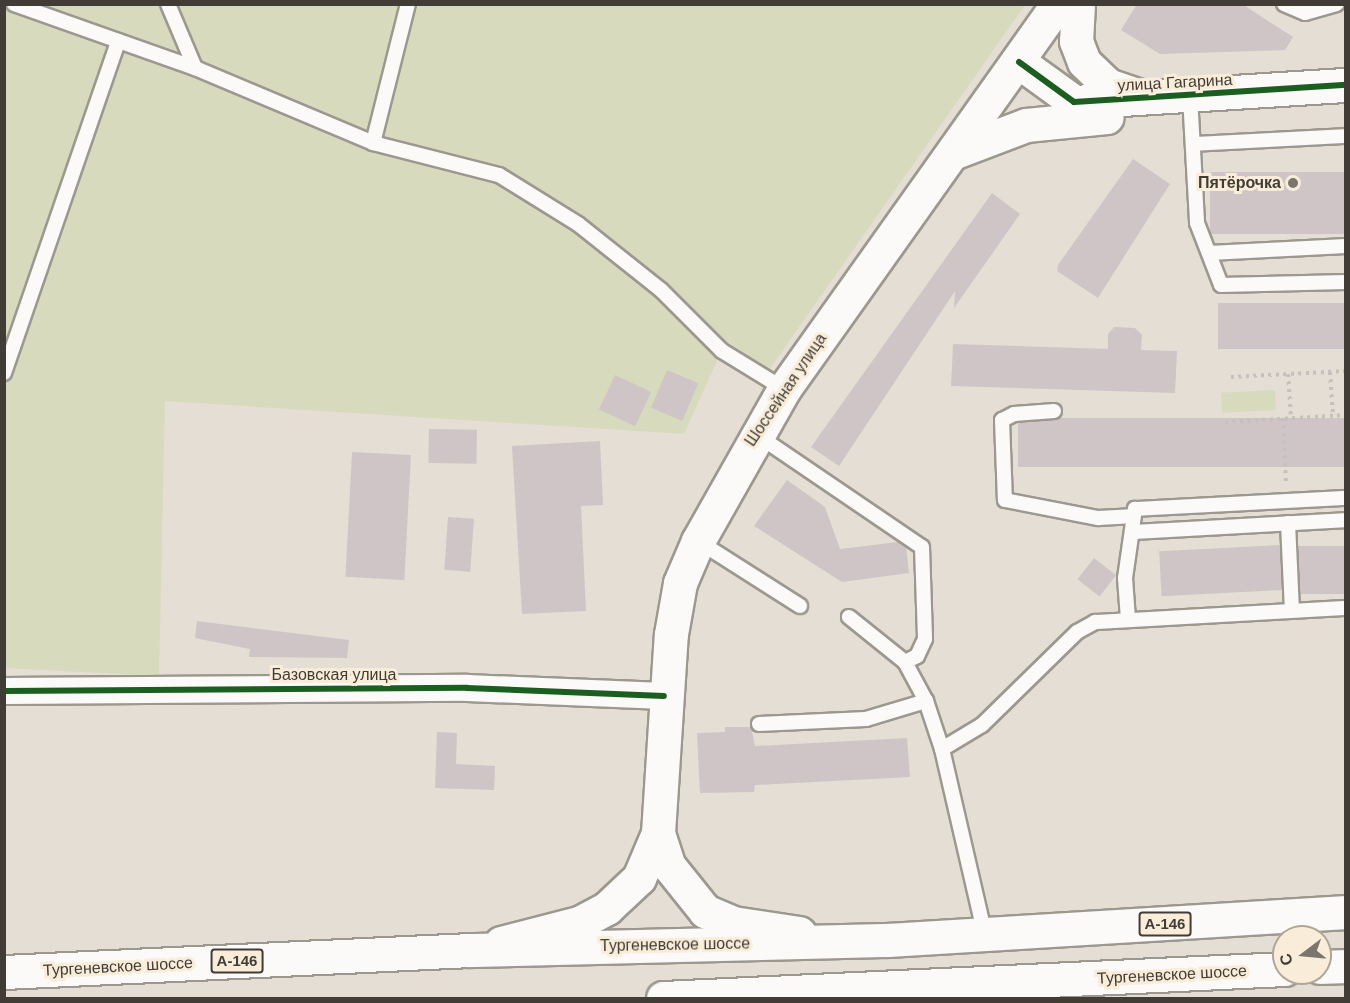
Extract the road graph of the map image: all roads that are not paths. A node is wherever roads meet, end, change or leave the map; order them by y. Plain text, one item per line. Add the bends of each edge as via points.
1 (14, 4) edge
2 (168, 4) edge
3 (408, 4) edge
4 (1058, 4) edge
5 (1078, 4) edge
6 (1284, 4) edge
7 (1337, 4) edge
8 (118, 41) junction
9 (1019, 62) junction
10 (195, 68) junction
11 (1346, 85) edge
12 (1190, 96) junction
13 (1157, 99) junction
14 (1346, 136) edge
15 (373, 143) junction
16 (1193, 144) junction
17 (955, 152) junction
18 (1346, 246) edge
19 (1209, 254) junction
20 (1346, 282) edge
21 (4, 374) edge
22 (784, 389) junction
23 (1054, 411) dead end
24 (755, 434) junction
25 (1346, 498) edge
26 (1131, 516) junction
27 (1346, 520) edge
28 (1288, 523) junction
29 (1132, 532) junction
30 (698, 541) junction
31 (800, 606) dead end
32 (1346, 608) edge
33 (1292, 610) junction
34 (849, 617) dead end
35 (1128, 619) junction
36 (905, 662) junction
37 (4, 691) edge
38 (664, 696) junction
39 (926, 701) junction
40 (759, 724) dead end
41 (942, 749) junction
42 (658, 833) junction
43 (1346, 912) edge
44 (985, 935) junction
45 (888, 940) junction
46 (470, 950) junction
47 (9, 970) edge
48 (1272, 970) edge
49 (754, 997) edge
50 (663, 999) edge

1 - 8 lane
2 - 10 lane
3 - 15 lane
4 - 9 main road, Шоссейная улица
5 - 13 main road via 1076,41 1095,76 1126,93
6 - 7 lane via 1305,13
8 - 10 lane
8 - 21 lane
9 - 13 main road, улица Гагарина via 1074,102
9 - 17 main road, Шоссейная улица
10 - 15 lane
11 - 12 main road, улица Гагарина
12 - 13 main road, улица Гагарина
12 - 16 lane
13 - 17 main road via 1110,116 1026,125
14 - 16 lane
15 - 22 lane via 499,175 578,224 661,290 722,351
16 - 19 lane via 1197,223
17 - 22 main road, Шоссейная улица
18 - 19 lane
19 - 20 lane via 1221,285 1228,288
22 - 24 main road, Шоссейная улица
23 - 26 lane via 1014,414 1002,420 1005,500 1098,518
24 - 30 main road, Шоссейная улица
24 - 36 lane via 922,547 926,584 924,648
25 - 26 lane via 1139,508
26 - 29 lane
27 - 28 lane
28 - 29 lane
28 - 33 lane
29 - 35 lane via 1125,578
30 - 31 lane
30 - 38 main road, Шоссейная улица via 680,583
32 - 33 lane
33 - 35 lane
34 - 36 lane
35 - 41 lane via 1084,627 982,724
36 - 39 lane
37 - 38 street, Базовская улица via 467,688
38 - 42 main road, Шоссейная улица
39 - 40 lane via 866,719
39 - 41 lane
41 - 44 lane
42 - 45 main road via 669,866 705,911 771,930
42 - 46 main road via 639,878 606,908 579,923
43 - 44 main road, Тургеневское шоссе / А-146
44 - 45 main road, Тургеневское шоссе / А-146
45 - 46 main road, Тургеневское шоссе / А-146
46 - 47 main road, Тургеневское шоссе / А-146
48 - 49 main road, Тургеневское шоссе
49 - 50 main road, Тургеневское шоссе

